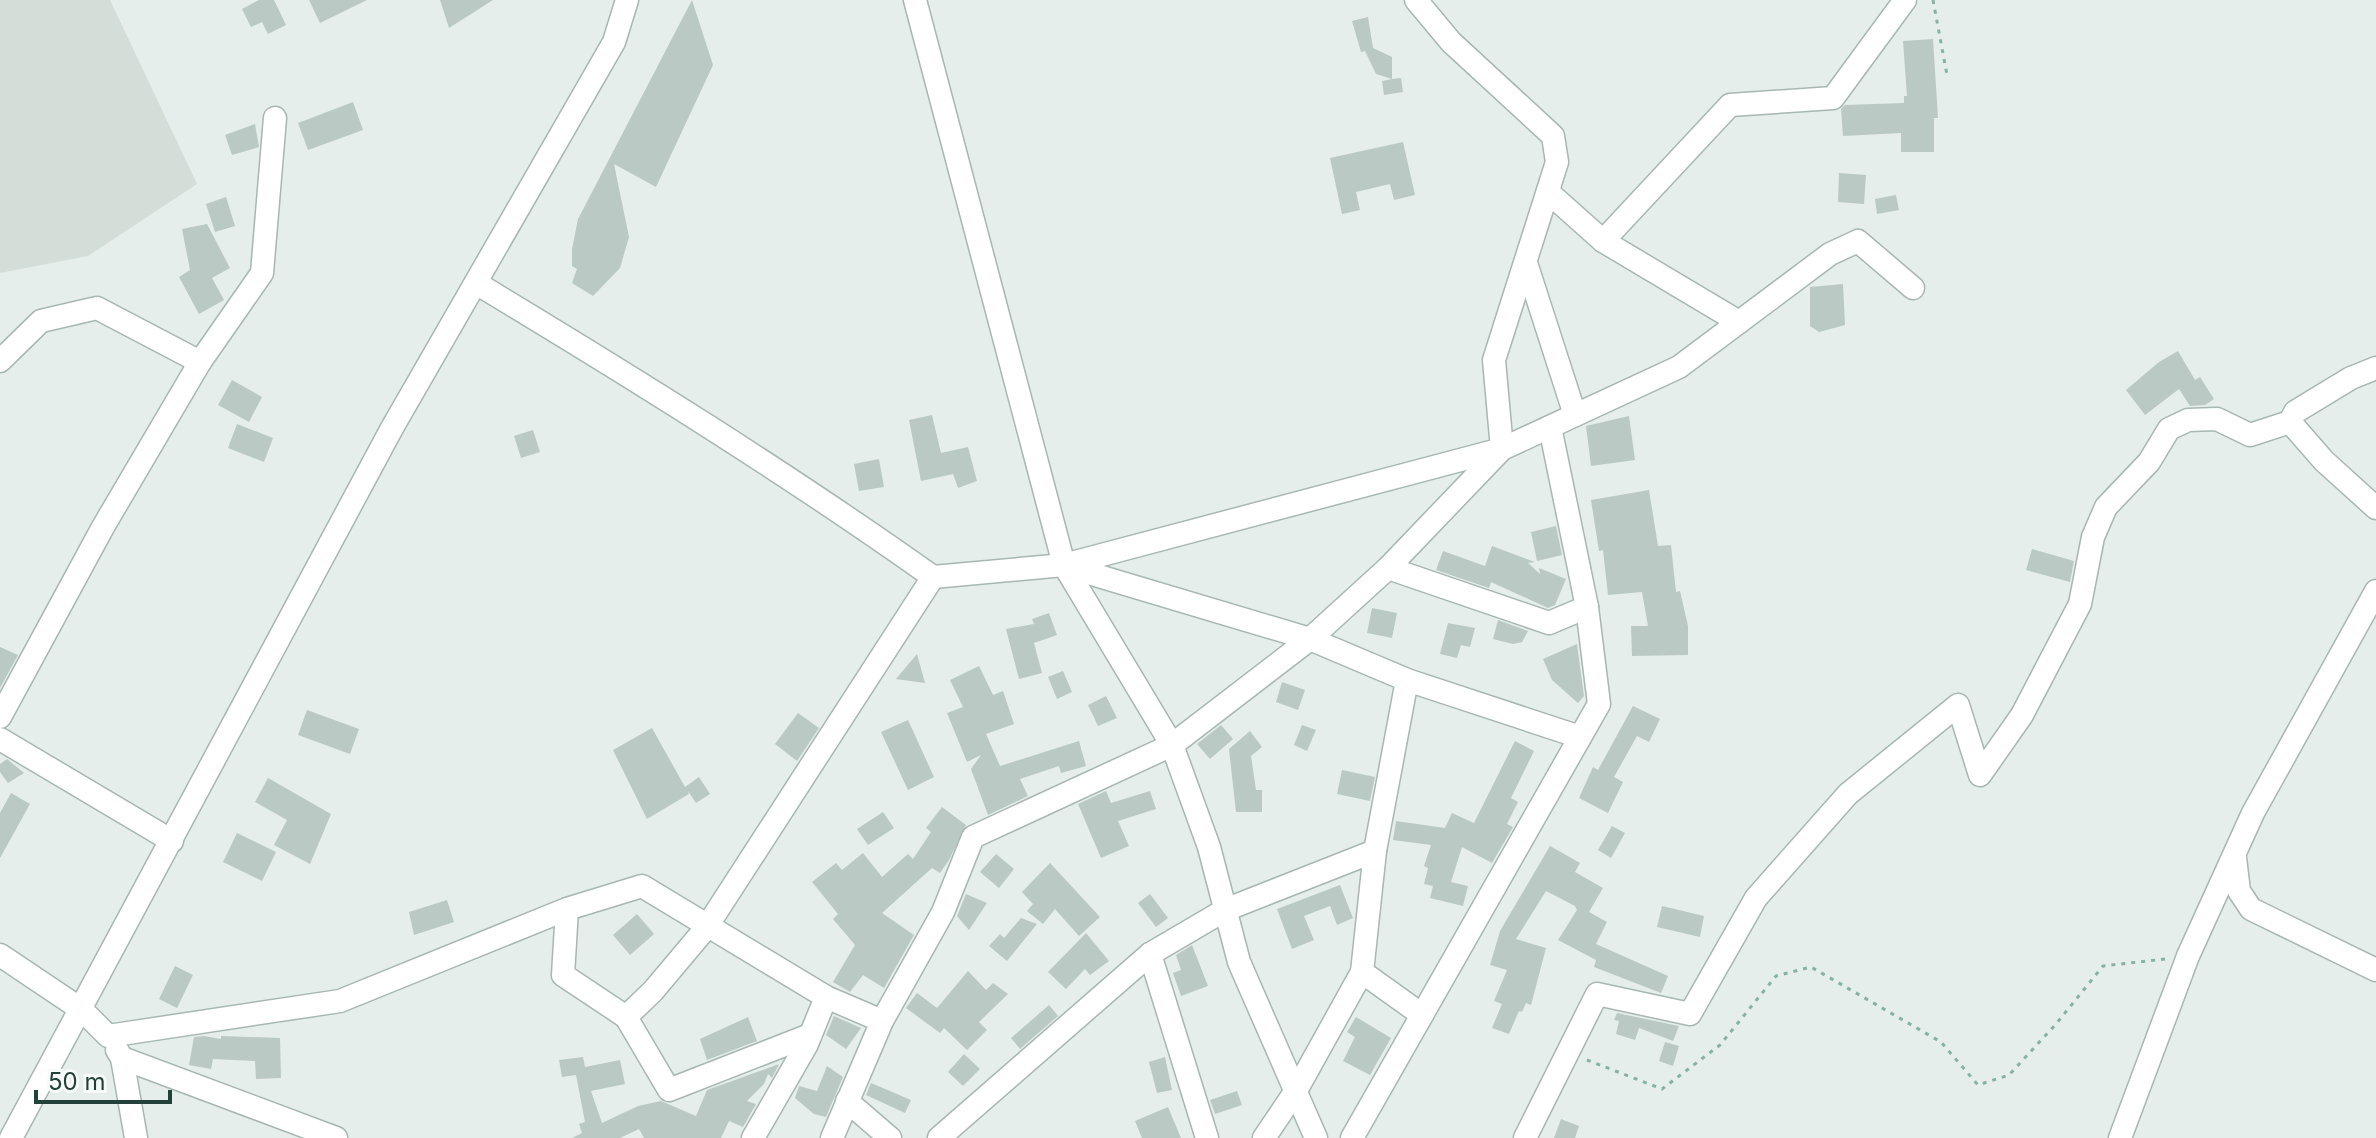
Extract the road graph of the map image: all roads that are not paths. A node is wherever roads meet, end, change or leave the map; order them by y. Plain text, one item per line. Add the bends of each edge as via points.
1 (627, 0) edge
2 (915, 0) edge
3 (1416, 0) edge
4 (1905, 0) edge
5 (275, 118) dead end
6 (1548, 192) junction
7 (1603, 241) junction
8 (1526, 263) junction
9 (476, 283) junction
10 (1913, 288) dead end
11 (1739, 322) junction
12 (0, 361) edge
13 (200, 362) junction
14 (2376, 368) edge
15 (1575, 415) junction
16 (2290, 422) junction
17 (1550, 427) junction
18 (1502, 449) junction
19 (2376, 508) edge
20 (1064, 565) junction
21 (1388, 568) junction
22 (933, 577) junction
23 (2376, 591) edge
24 (1587, 607) junction
25 (1310, 639) junction
26 (1407, 680) junction
27 (0, 717) edge
28 (1580, 737) junction
29 (0, 739) edge
30 (1172, 745) junction
31 (172, 841) junction
32 (1375, 851) junction
33 (2235, 854) junction
34 (567, 909) junction
35 (1225, 910) junction
36 (706, 928) junction
37 (1150, 954) junction
38 (0, 955) edge
39 (2376, 970) edge
40 (1362, 972) junction
41 (826, 997) junction
42 (82, 1010) junction
43 (1422, 1015) junction
44 (626, 1017) junction
45 (882, 1021) junction
46 (810, 1035) junction
47 (108, 1036) junction
48 (122, 1058) junction
49 (1297, 1089) junction
50 (847, 1101) junction
51 (11, 1138) edge
52 (136, 1138) edge
53 (336, 1138) edge
54 (753, 1138) edge
55 (832, 1138) edge
56 (890, 1138) edge
57 (939, 1138) edge
58 (1207, 1138) edge
59 (1264, 1138) edge
60 (1316, 1138) edge
61 (1352, 1138) edge
62 (1525, 1138) edge
63 (2120, 1138) edge

1 - 9 street via 614,42
2 - 20 street
3 - 6 street via 1451,42 1553,136 1557,162
4 - 7 street via 1833,98 1730,105
5 - 13 street via 262,273
6 - 7 street
6 - 8 street
7 - 11 street
8 - 15 street
8 - 18 street via 1494,360
9 - 22 street via 664,396
9 - 31 street via 392,428
10 - 11 street via 1858,241 1830,254
11 - 15 street via 1679,367
12 - 13 street via 41,321 97,308
13 - 27 street
14 - 16 street via 2295,412
15 - 17 street
16 - 19 street
16 - 62 street via 2250,435 2217,419 2188,420 2169,429 2149,462 2106,507 2093,537 2080,604 2022,715 1980,775 1958,705 1848,794 1756,898 1690,1014 1597,994
17 - 18 street
17 - 24 street
18 - 20 street
18 - 21 street
20 - 22 street
20 - 25 street
20 - 30 street
21 - 24 street via 1549,623
21 - 25 street
22 - 36 street
23 - 33 street
24 - 28 street via 1599,704
25 - 26 street
25 - 30 street
26 - 28 street
26 - 32 street
28 - 43 street
29 - 31 street
30 - 35 street via 1209,847
30 - 45 street via 973,837 943,912
31 - 42 street
32 - 35 street
32 - 40 street
33 - 39 street via 2239,891 2251,909
33 - 63 street via 2188,956
34 - 36 street via 642,886
34 - 44 street via 563,975
34 - 47 street via 340,1001
35 - 37 street
35 - 49 street via 1239,962
36 - 41 street
36 - 44 street
37 - 57 street
37 - 58 street
38 - 42 street
40 - 43 street
40 - 49 street
41 - 45 street
41 - 46 street
42 - 47 street
42 - 51 street
43 - 61 street
44 - 46 street via 669,1090
45 - 50 street
46 - 54 street
47 - 48 street
48 - 52 street
48 - 53 street
49 - 59 street
49 - 60 street
50 - 55 street
50 - 56 street

